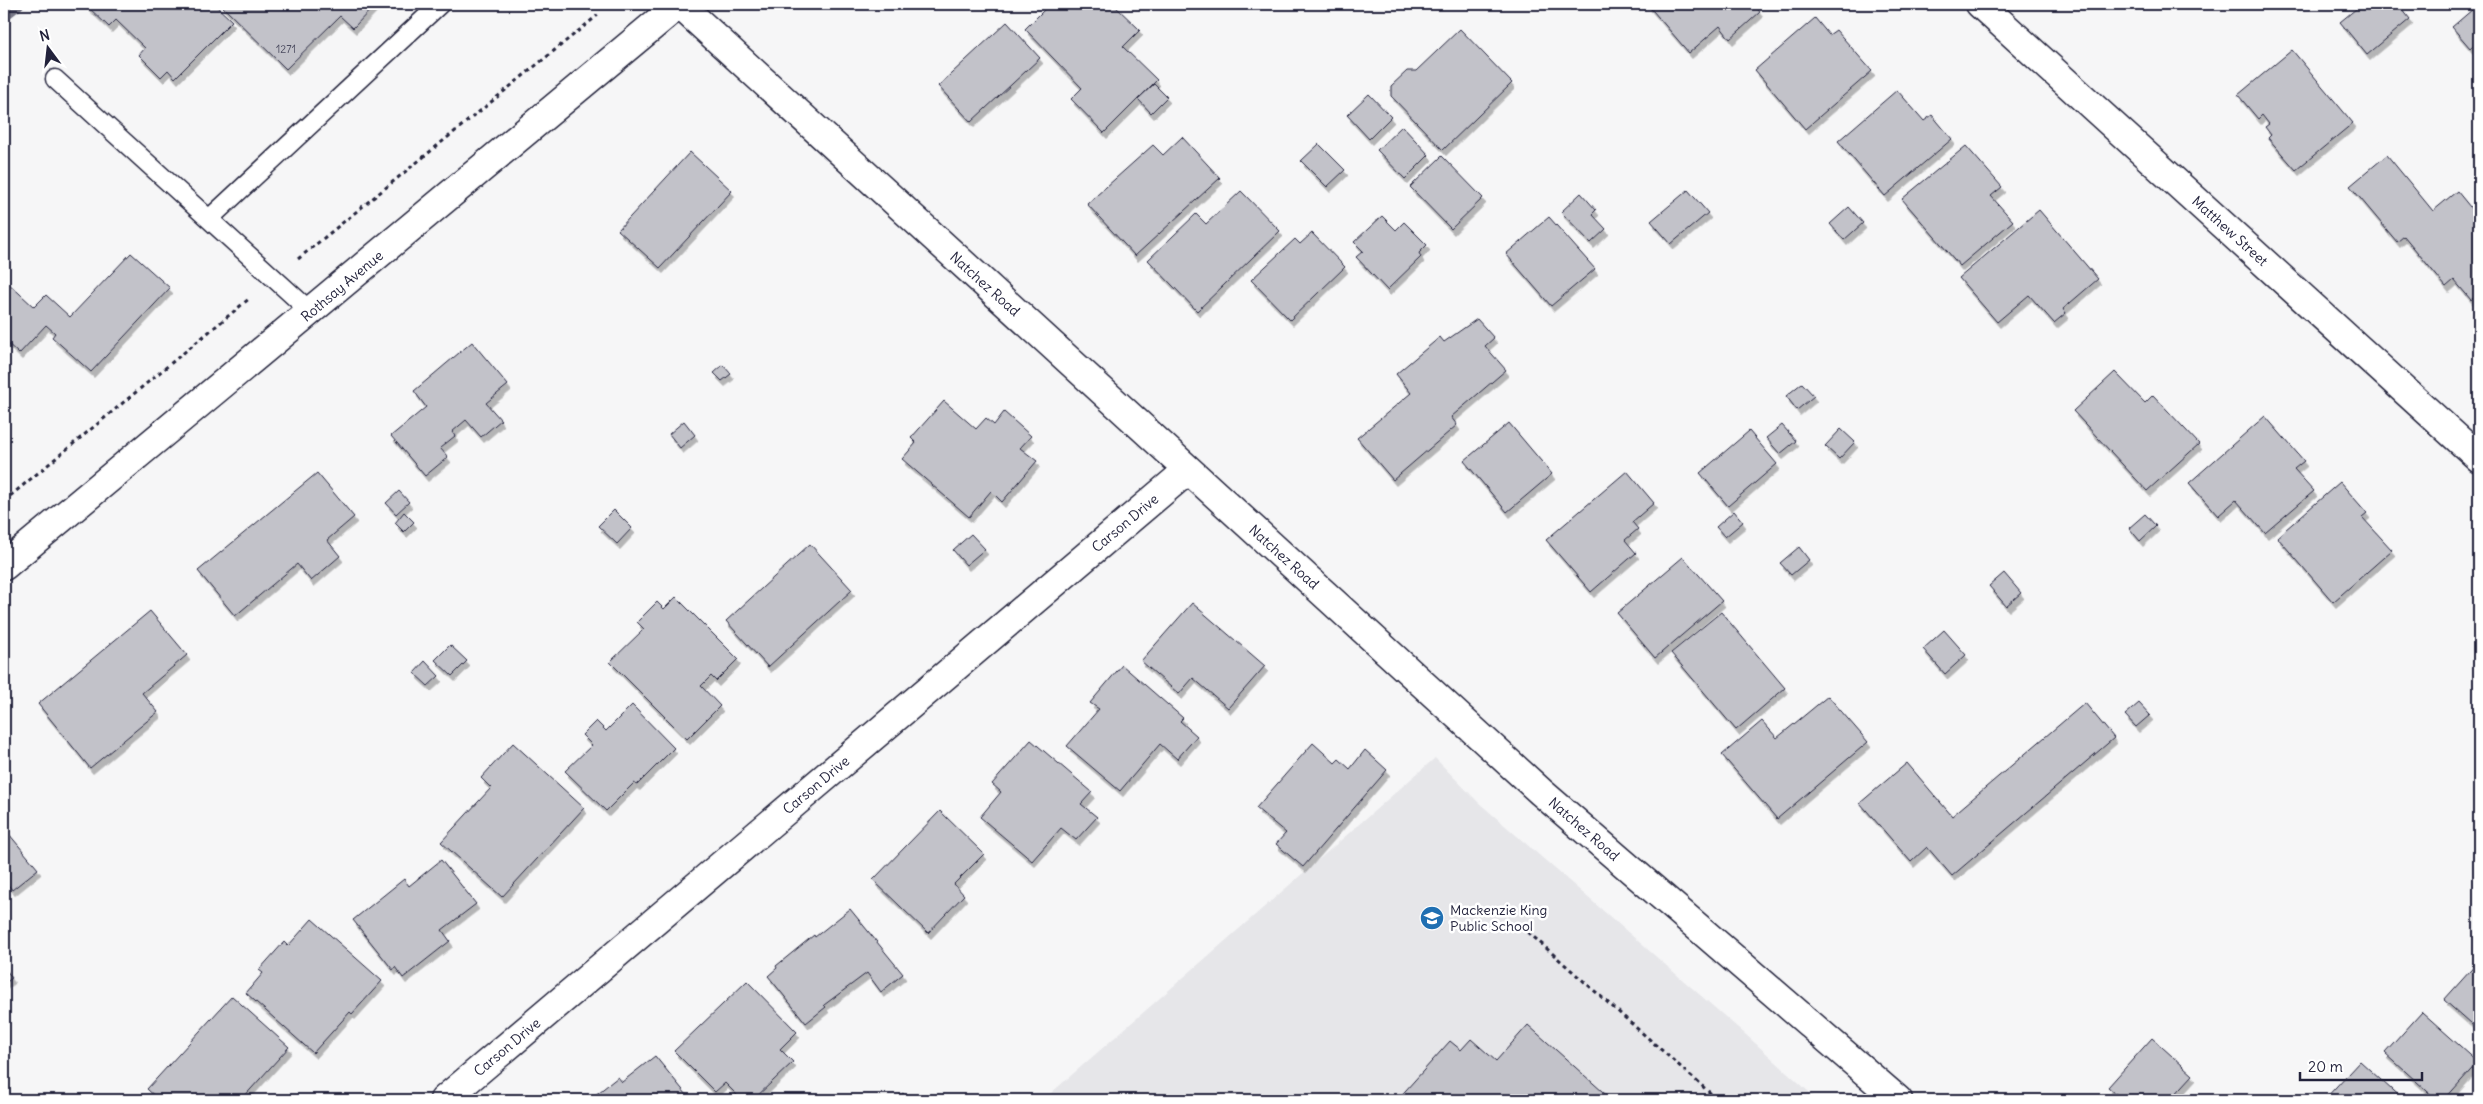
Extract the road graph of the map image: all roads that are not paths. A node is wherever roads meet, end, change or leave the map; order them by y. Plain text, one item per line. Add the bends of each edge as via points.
1 (440, 4) edge
2 (679, 4) edge
3 (1980, 4) edge
4 (55, 79) dead end
5 (209, 219) junction
6 (311, 312) junction
7 (2476, 449) edge
8 (1188, 470) junction
9 (4, 566) edge
10 (444, 1100) edge
11 (1898, 1100) edge

1 - 5 lane
2 - 6 street, Rothsay Avenue
2 - 8 street, Natchez Road
3 - 7 street, Matthew Street
4 - 5 lane
5 - 6 lane
6 - 9 street, Rothsay Avenue
8 - 10 street, Carson Drive
8 - 11 street, Natchez Road via 1541,792

